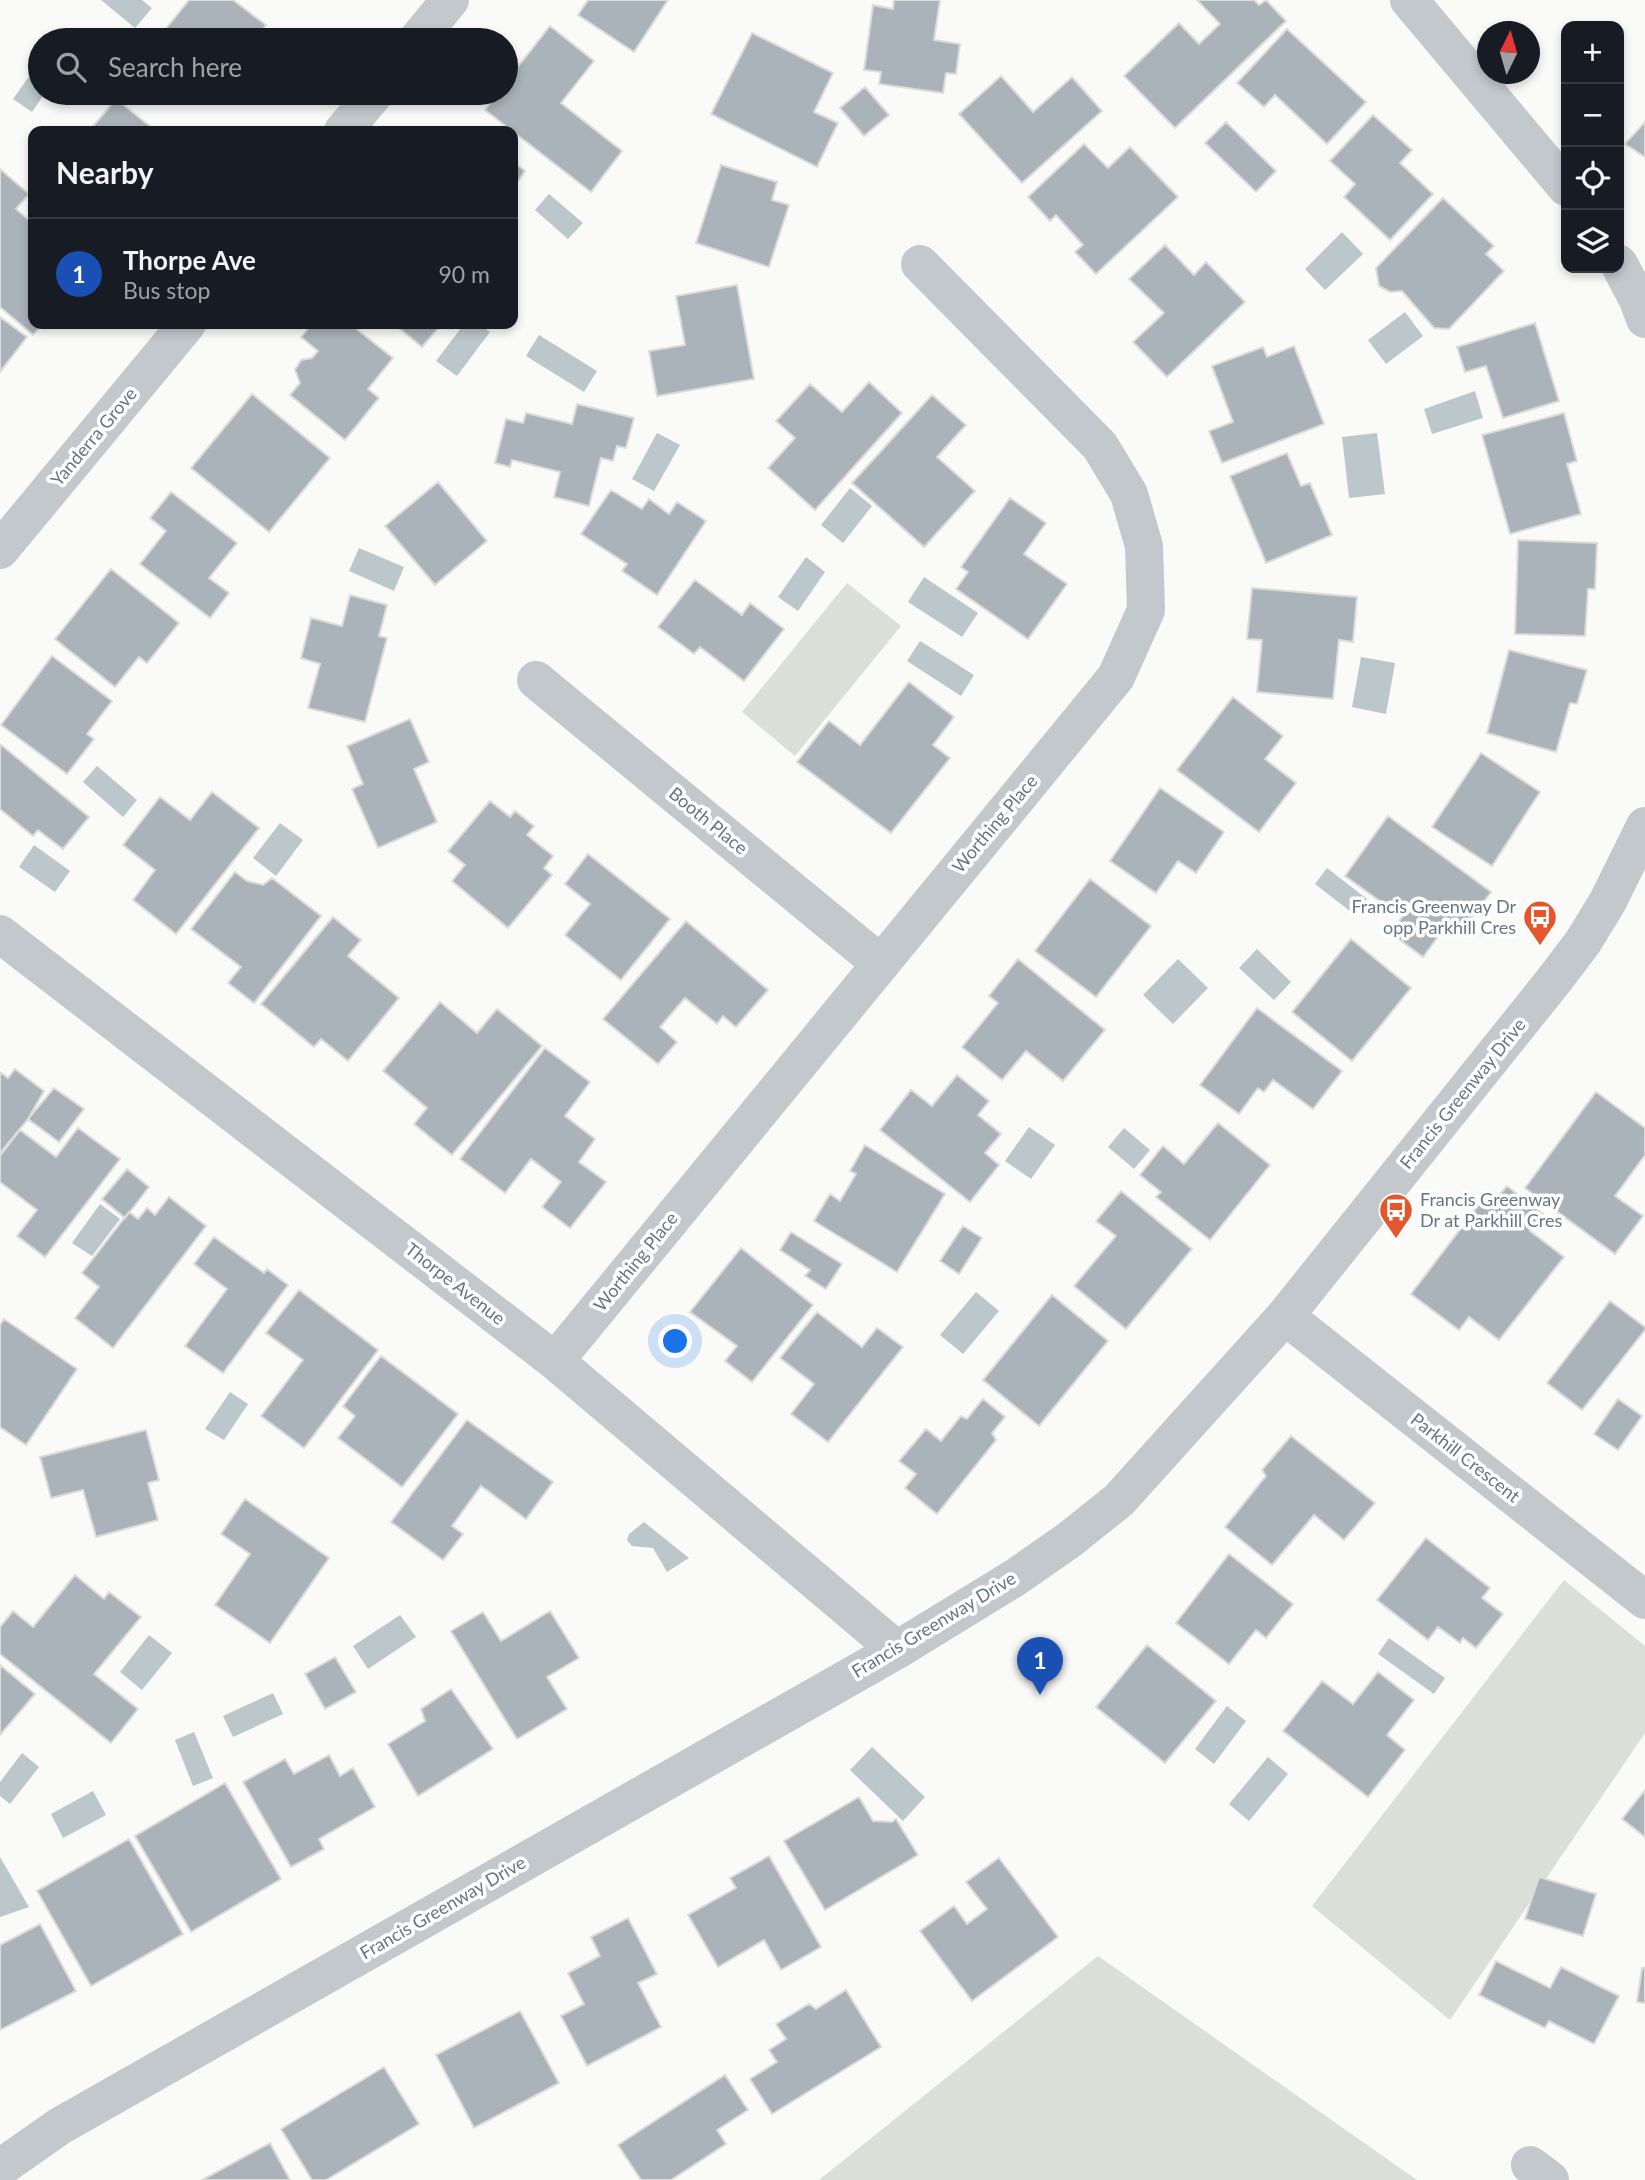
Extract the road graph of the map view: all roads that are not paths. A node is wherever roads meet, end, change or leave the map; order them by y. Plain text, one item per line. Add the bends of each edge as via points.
1 (450, 0) edge
2 (1409, 0) edge
3 (427, 28) edge
4 (364, 105) edge
5 (347, 126) edge
6 (1561, 181) edge
7 (920, 264) dead end
8 (1624, 273) edge
9 (1645, 319) edge
10 (183, 329) edge
11 (0, 550) edge
12 (536, 680) dead end
13 (1645, 826) edge
14 (0, 934) edge
15 (880, 963) junction
16 (1285, 1316) junction
17 (555, 1360) junction
18 (1645, 1600) edge
19 (897, 1650) junction
20 (0, 2168) edge

1 - 3 street
2 - 6 street
4 - 5 street
7 - 15 street, Worthing Place via 1100,446 1129,494 1144,546 1146,610 1116,677
8 - 9 street
10 - 11 street, Yanderra Grove
12 - 15 street, Booth Place
13 - 16 street, Francis Greenway Drive via 1583,942
14 - 17 street, Thorpe Avenue
15 - 17 street, Worthing Place
16 - 18 street, Parkhill Crescent
16 - 19 street, Francis Greenway Drive via 1119,1500 1016,1577
17 - 19 street, Thorpe Avenue
19 - 20 street, Francis Greenway Drive via 60,2126

